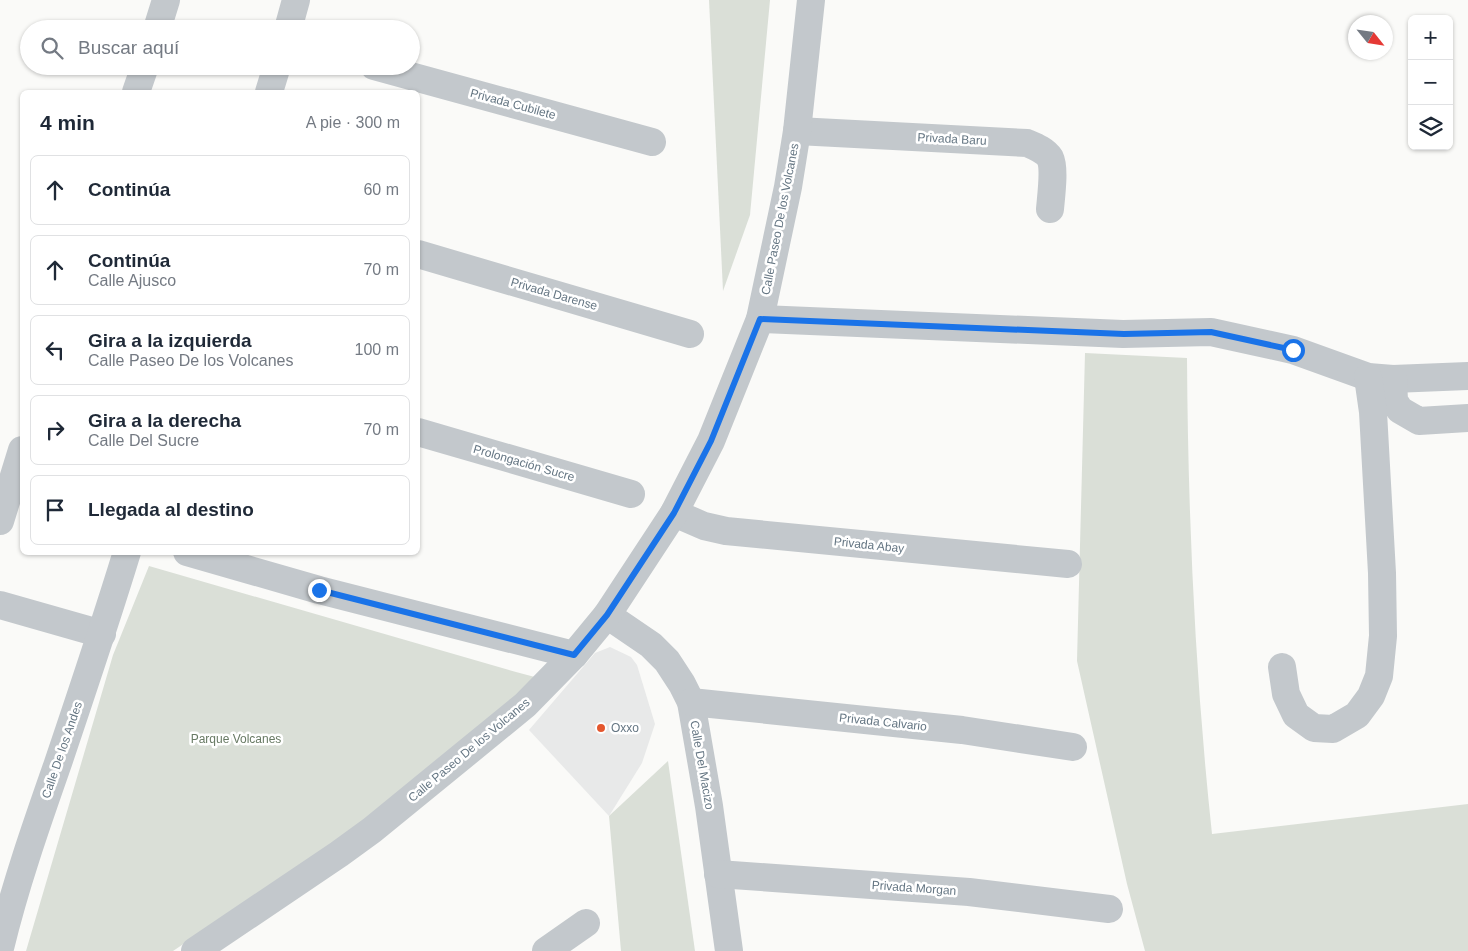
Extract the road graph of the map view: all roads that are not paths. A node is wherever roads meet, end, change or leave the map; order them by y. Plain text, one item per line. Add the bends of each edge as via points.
1 (166, 0) edge
2 (296, 0) edge
3 (811, 0) edge
4 (159, 20) edge
5 (290, 20) edge
6 (142, 75) edge
7 (274, 75) edge
8 (407, 75) edge
9 (137, 90) edge
10 (270, 90) edge
11 (797, 131) junction
12 (652, 142) dead end
13 (1050, 209) dead end
14 (420, 255) edge
15 (760, 319) junction
16 (690, 334) dead end
17 (1468, 376) edge
18 (1380, 378) junction
19 (1468, 418) edge
20 (420, 433) edge
21 (20, 456) edge
22 (631, 494) dead end
23 (674, 513) junction
24 (0, 521) edge
25 (126, 555) edge
26 (197, 555) edge
27 (1068, 564) dead end
28 (0, 605) edge
29 (607, 615) junction
30 (102, 634) junction
31 (574, 655) junction
32 (1282, 667) dead end
33 (691, 702) junction
34 (1074, 747) dead end
35 (718, 874) junction
36 (1109, 908) dead end
37 (586, 923) dead end
38 (0, 948) edge
39 (195, 951) edge
40 (546, 951) edge
41 (729, 951) edge

1 - 4 street
2 - 5 street
3 - 11 street, Calle Paseo De los Volcanes
6 - 9 street
7 - 10 street
8 - 12 street, Privada Cubilete
11 - 13 street, Privada Baru via 1027,143 1049,157 1052,166
11 - 15 street, Calle Paseo De los Volcanes
14 - 16 street, Privada Darense
15 - 18 street via 1124,334 1211,332 1293,350
15 - 23 street, Calle Paseo De los Volcanes via 711,441
17 - 18 street
18 - 19 street via 1400,410 1419,421
18 - 32 street via 1373,412 1382,573 1383,636 1379,676 1371,696 1357,715 1333,729 1314,728 1296,715 1286,694
20 - 22 street, Prolongación Sucre
21 - 24 street
23 - 27 street, Privada Abay via 726,531
23 - 29 street, Calle Paseo De los Volcanes
25 - 30 street, Calle De los Andes
26 - 31 street via 319,590
28 - 30 street
29 - 31 street, Calle Paseo De los Volcanes
29 - 33 street, Calle Del Macizo via 651,645 668,661
30 - 38 street, Calle De los Andes via 38,820
31 - 39 street, Calle Paseo De los Volcanes via 525,705 372,830
33 - 34 street, Privada Calvario via 962,730
33 - 35 street, Calle Del Macizo
35 - 36 street, Privada Morgan via 969,892
35 - 41 street, Calle Del Macizo
37 - 40 street

